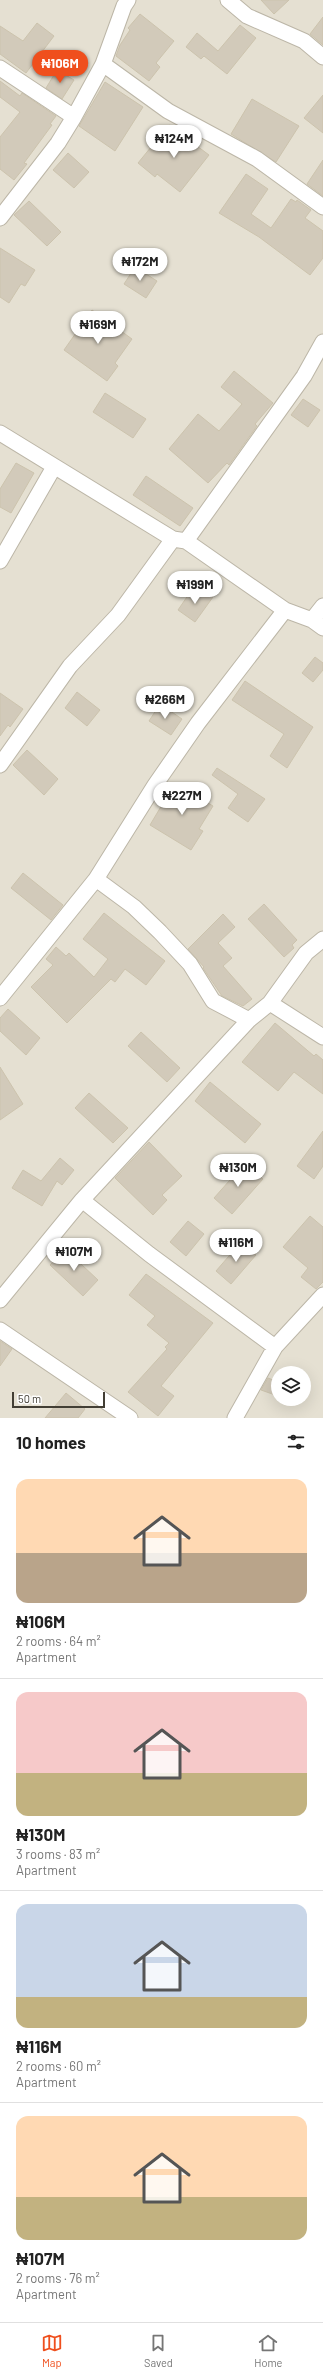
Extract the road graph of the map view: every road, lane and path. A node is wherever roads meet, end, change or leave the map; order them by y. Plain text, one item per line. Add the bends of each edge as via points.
1 (128, 0) edge
2 (228, 0) edge
3 (323, 57) edge
4 (103, 64) junction
5 (0, 68) edge
6 (74, 117) junction
7 (323, 207) edge
8 (0, 218) edge
9 (323, 342) edge
10 (0, 432) edge
11 (54, 468) junction
12 (179, 540) junction
13 (0, 561) edge
14 (323, 606) edge
15 (285, 610) junction
16 (318, 624) edge
17 (0, 765) edge
18 (96, 879) junction
19 (323, 939) edge
20 (0, 998) edge
21 (270, 1003) junction
22 (249, 1020) junction
23 (323, 1037) edge
24 (82, 1200) junction
25 (323, 1295) edge
26 (0, 1300) edge
27 (0, 1330) edge
28 (275, 1347) junction
29 (130, 1418) edge
30 (235, 1418) edge

1 - 4 street
2 - 3 street via 246,16 304,41
4 - 6 street
4 - 7 street via 168,111 257,159
5 - 6 street
6 - 8 street via 58,144
9 - 12 street via 304,376
10 - 11 street
11 - 12 street
11 - 13 street
12 - 15 street
12 - 17 street via 118,616 70,666
14 - 16 street
15 - 16 street
15 - 18 street via 198,723 155,785
18 - 20 street
18 - 22 street via 134,907 160,932 190,964 213,1001
19 - 21 street via 306,953
21 - 22 street
21 - 23 street
22 - 24 street
24 - 26 street
24 - 28 street via 149,1254
25 - 28 street
27 - 29 street
28 - 30 street

